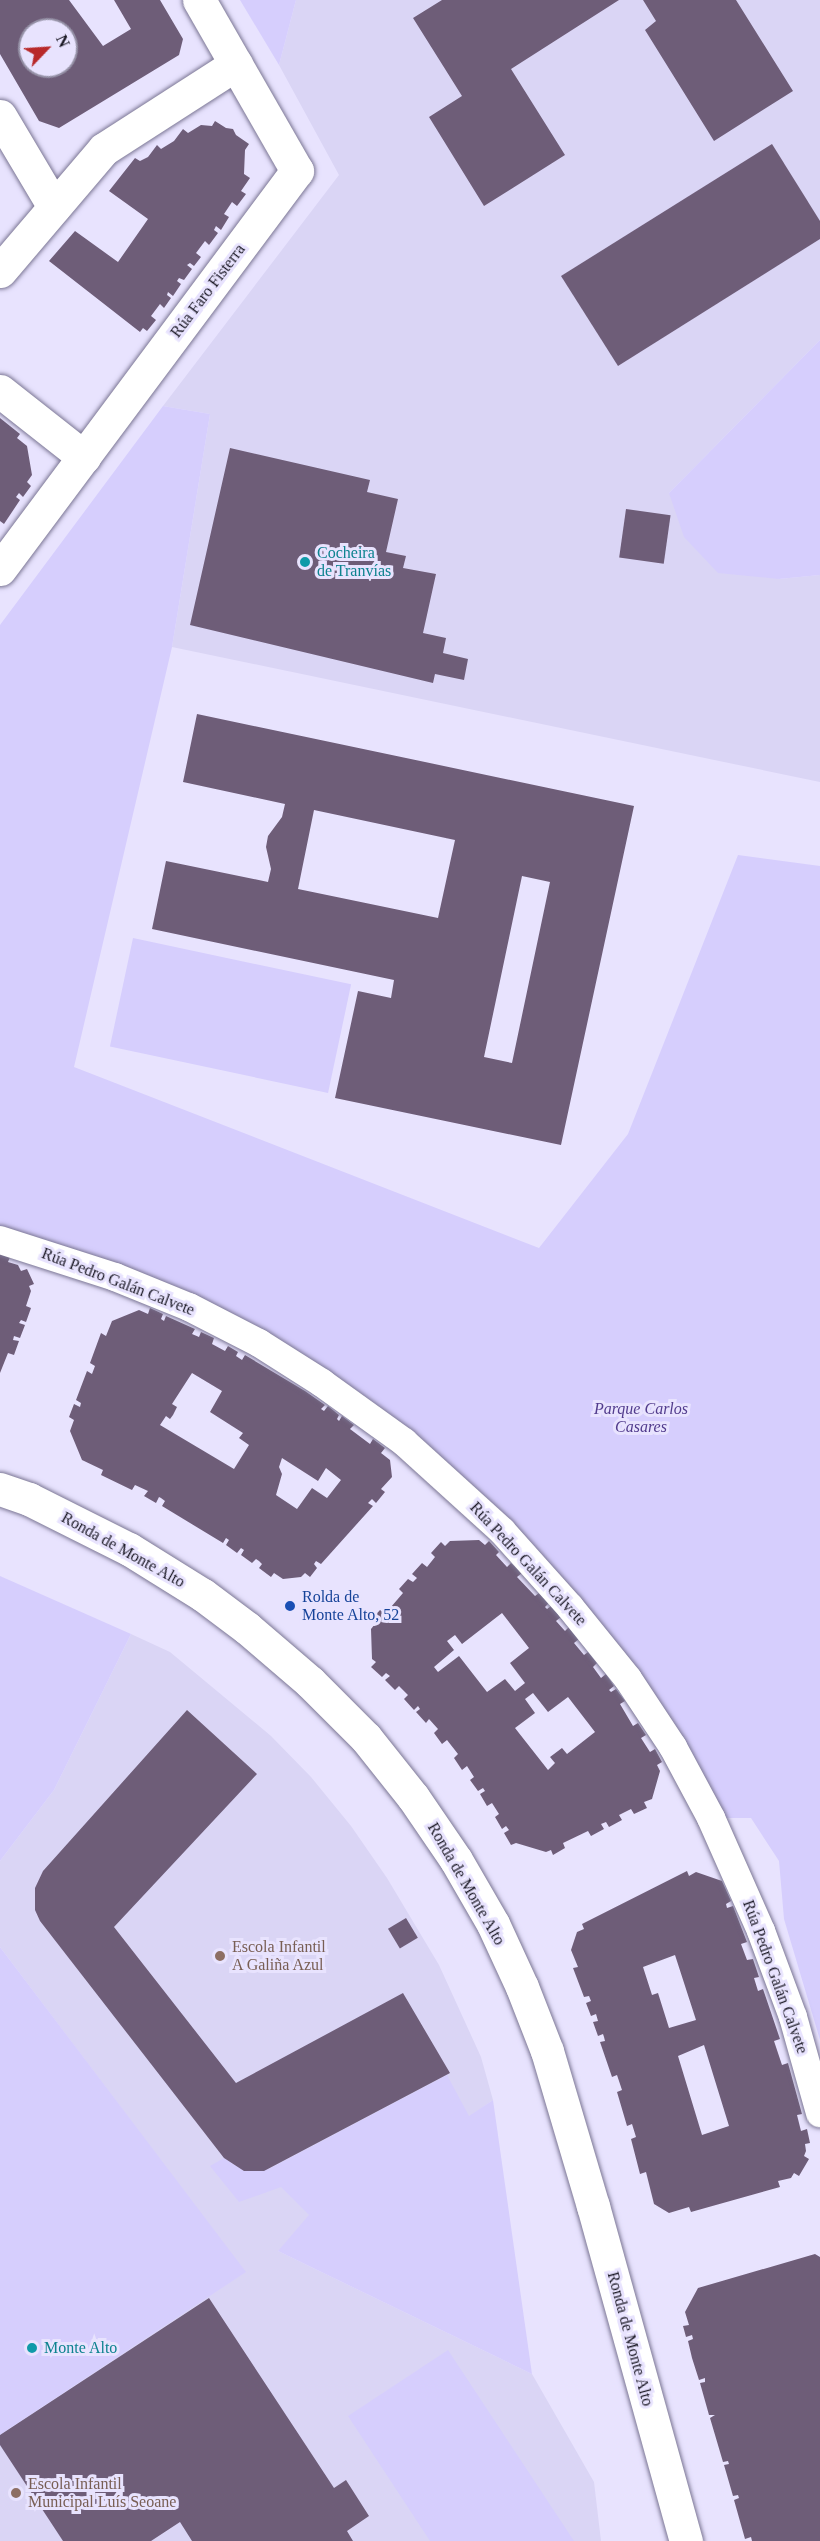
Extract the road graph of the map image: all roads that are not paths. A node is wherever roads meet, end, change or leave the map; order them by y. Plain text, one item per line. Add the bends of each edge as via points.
1 (199, 0) edge
2 (236, 64) junction
3 (0, 116) edge
4 (54, 207) junction
5 (0, 271) edge
6 (0, 391) edge
7 (84, 457) junction
8 (0, 569) edge
9 (0, 1240) edge
10 (0, 1490) edge
11 (820, 2113) edge
12 (686, 2541) edge

1 - 2 street, Rúa Faro Fisterra
2 - 4 street via 104,149
2 - 7 street, Rúa Faro Fisterra via 297,171
3 - 4 street
4 - 5 street
6 - 7 street
7 - 8 street, Rúa Faro Fisterra
9 - 11 street, Rúa Pedro Galán Calvete via 115,1277 189,1307 259,1343 404,1442 502,1531 628,1679 689,1777 761,1931 793,2017
10 - 12 street, Ronda de Monte Alto via 28,1499 129,1549 203,1595 246,1628 310,1682 366,1738 456,1860 493,1924 547,2051

